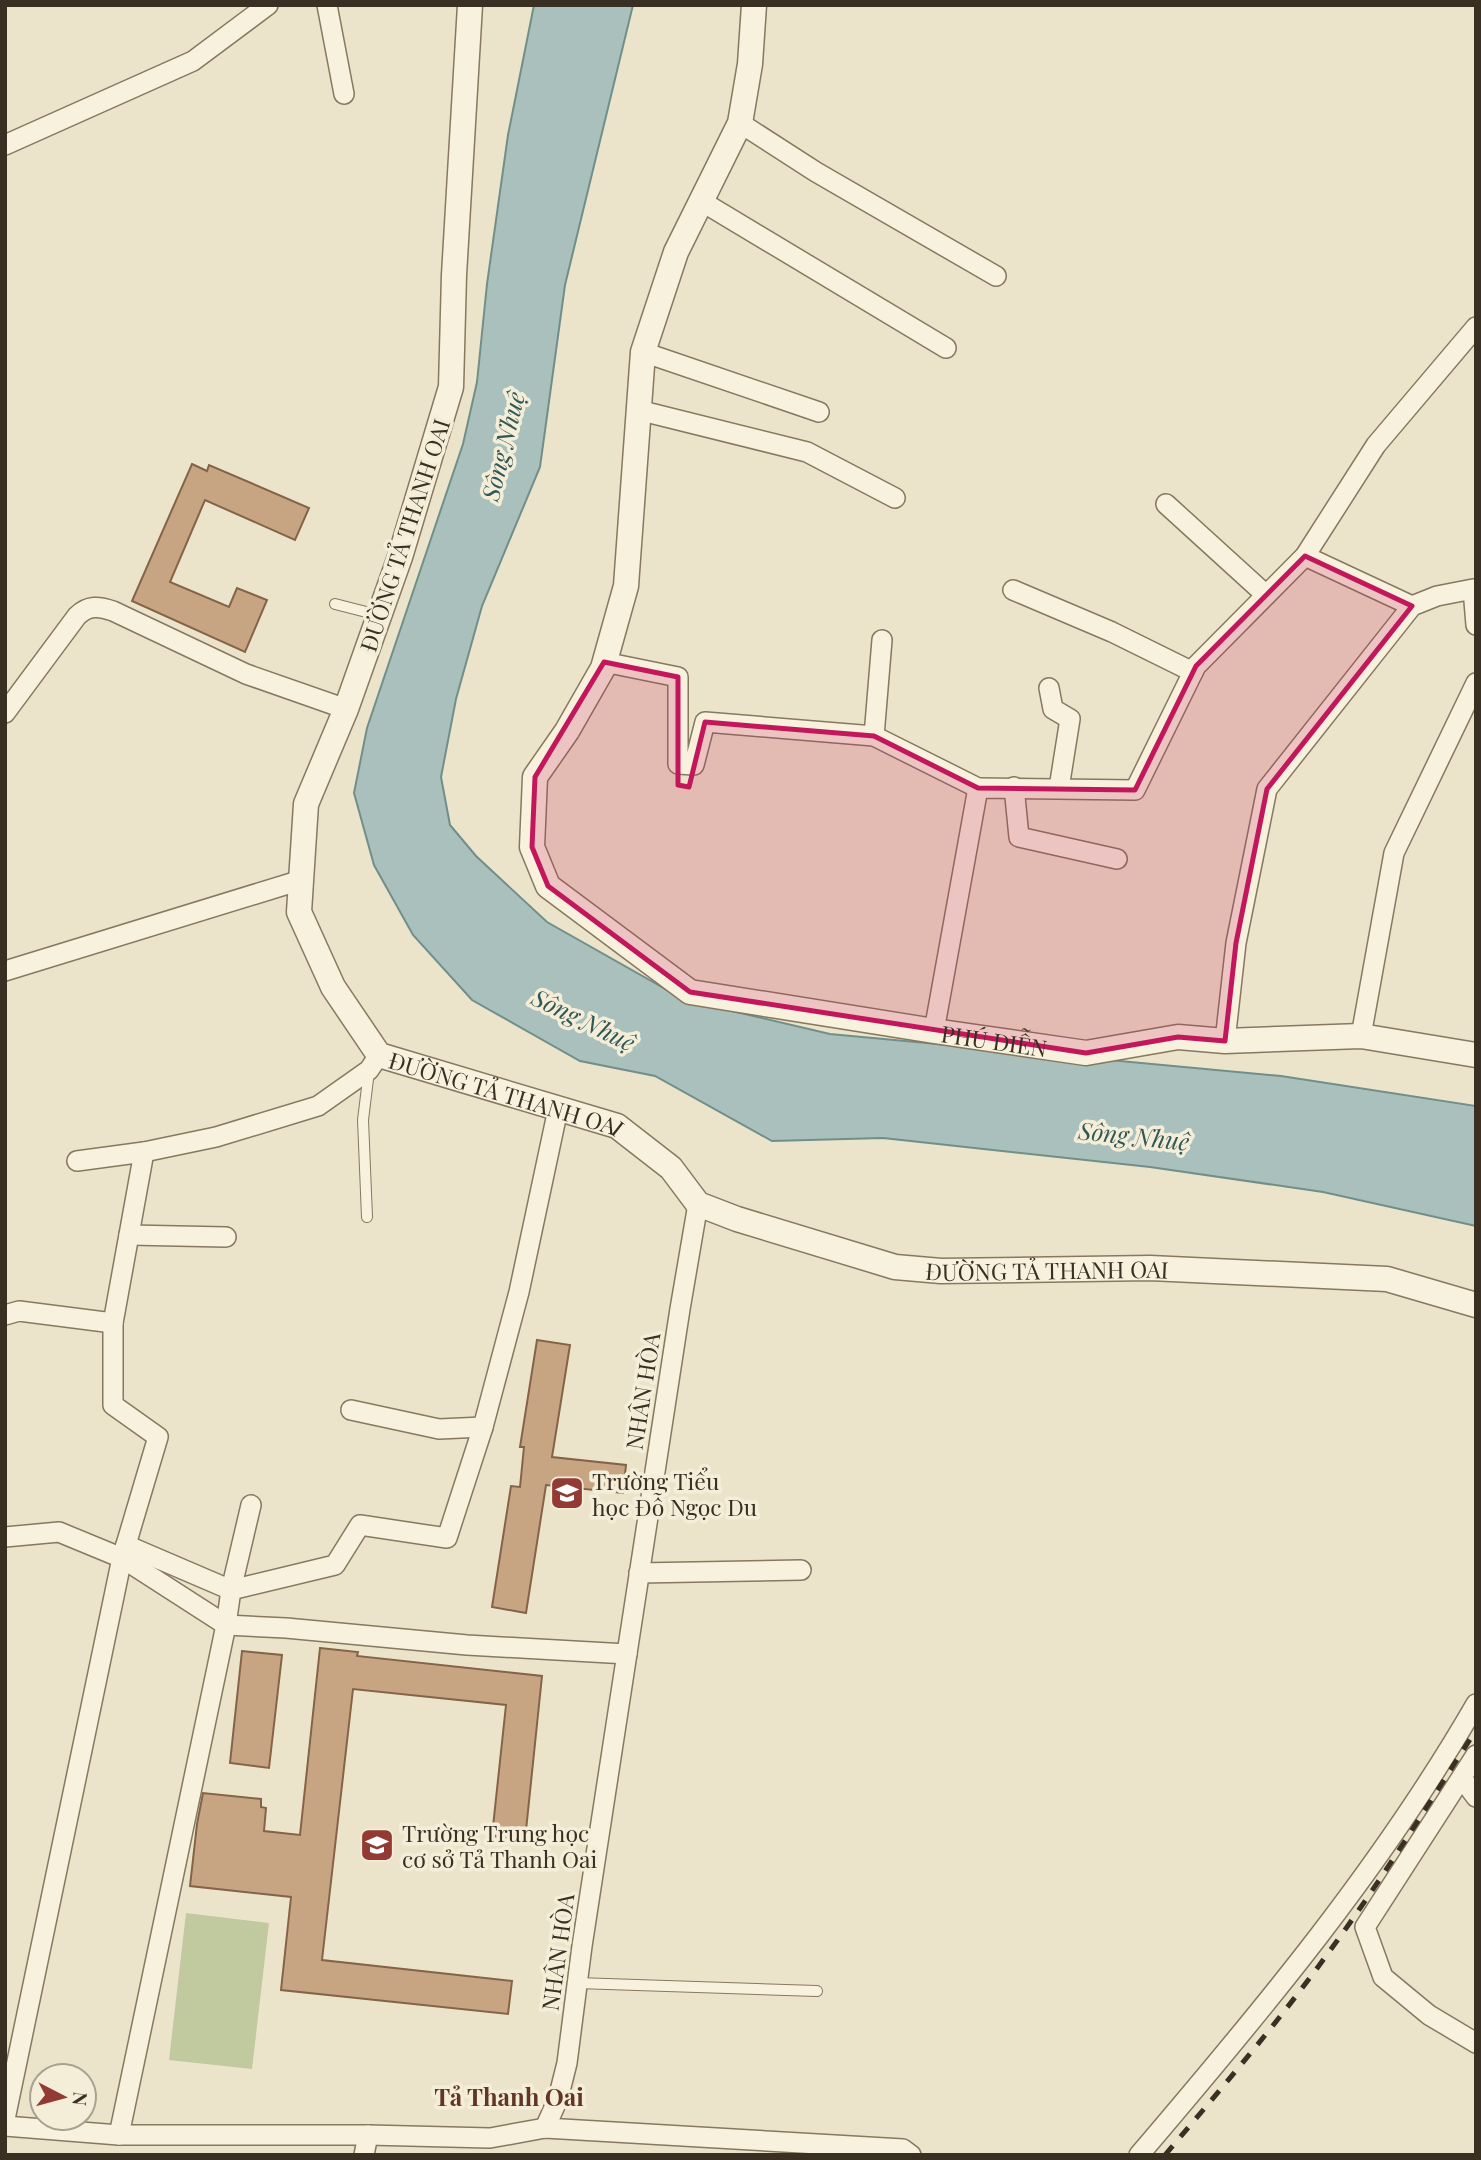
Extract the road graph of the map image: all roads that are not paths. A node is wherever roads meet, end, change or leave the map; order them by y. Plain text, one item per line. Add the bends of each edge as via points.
1 (268, 5) edge
2 (327, 5) edge
3 (470, 5) edge
4 (754, 5) edge
5 (344, 94) dead end
6 (740, 123) junction
7 (5, 145) edge
8 (701, 201) junction
9 (996, 276) dead end
10 (1476, 327) edge
11 (946, 348) dead end
12 (643, 352) junction
13 (638, 411) junction
14 (819, 412) dead end
15 (895, 498) dead end
16 (1166, 504) dead end
17 (1305, 556) junction
18 (1474, 589) edge
19 (1013, 590) dead end
20 (1266, 595) junction
21 (335, 604) dead end
22 (1412, 606) junction
23 (379, 615) junction
24 (1476, 625) edge
25 (883, 640) dead end
26 (604, 662) junction
27 (1193, 672) junction
28 (1476, 683) edge
29 (1049, 688) dead end
30 (346, 709) junction
31 (5, 713) edge
32 (874, 736) junction
33 (1014, 787) junction
34 (978, 788) junction
35 (1059, 788) junction
36 (1117, 859) dead end
37 (301, 880) junction
38 (5, 971) edge
39 (934, 1031) junction
40 (1361, 1036) junction
41 (1225, 1041) junction
42 (1476, 1055) edge
43 (374, 1063) junction
44 (558, 1109) junction
45 (144, 1152) junction
46 (77, 1161) dead end
47 (698, 1204) junction
48 (367, 1217) dead end
49 (129, 1235) junction
50 (226, 1237) dead end
51 (1476, 1305) edge
52 (5, 1315) edge
53 (113, 1323) junction
54 (351, 1410) dead end
55 (484, 1427) junction
56 (251, 1505) dead end
57 (5, 1537) edge
58 (124, 1551) junction
59 (801, 1570) dead end
60 (639, 1573) junction
61 (232, 1590) junction
62 (226, 1625) junction
63 (627, 1654) junction
64 (1476, 1704) edge
65 (1476, 1755) edge
66 (1462, 1778) junction
67 (1476, 1797) edge
68 (577, 1983) junction
69 (817, 1991) dead end
70 (1476, 2043) edge
71 (5, 2119) edge
72 (5, 2126) edge
73 (545, 2128) junction
74 (119, 2135) junction
75 (368, 2135) junction
76 (364, 2155) edge
77 (911, 2155) edge
78 (1139, 2155) edge

1 - 7 street via 193,61
2 - 5 street
3 - 23 street, ĐƯỜNG TẢ THANH OAI via 450,387
4 - 6 street
6 - 8 street
6 - 9 street
8 - 11 street
8 - 12 street via 676,251
10 - 17 street via 1376,445
12 - 13 street
12 - 14 street
13 - 15 street via 807,452
13 - 26 street via 626,586
16 - 20 street
17 - 20 street
17 - 22 street
18 - 22 street
18 - 24 street
19 - 27 street
20 - 27 street
21 - 23 lane
22 - 41 street via 1267,789 1236,943
23 - 30 street, ĐƯỜNG TẢ THANH OAI
25 - 32 street
26 - 32 street via 678,677 678,764 694,765 705,722
26 - 39 street, PHÚ DIỄN via 567,731 535,777 532,847 548,886 690,992
27 - 35 street via 1135,790
28 - 40 street via 1394,853
29 - 35 street via 1053,709 1070,719
30 - 31 street via 246,674 98,607 77,616
30 - 37 street, ĐƯỜNG TẢ THANH OAI via 306,804
32 - 34 street
33 - 34 street
33 - 35 street
33 - 36 street via 1019,837
34 - 39 street
37 - 38 street
37 - 43 street, ĐƯỜNG TẢ THANH OAI via 299,912
39 - 41 street, PHÚ DIỄN via 1086,1053 1178,1037
40 - 41 street, PHÚ DIỄN
40 - 42 street, PHÚ DIỄN
43 - 44 street, ĐƯỜNG TẢ THANH OAI
43 - 45 street via 318,1106 216,1137
43 - 48 lane via 363,1120
44 - 47 street, ĐƯỜNG TẢ THANH OAI via 617,1126 671,1168
44 - 55 street
45 - 46 street
45 - 49 street
47 - 51 street, ĐƯỜNG TẢ THANH OAI via 895,1267 941,1271 1150,1268 1387,1279
47 - 60 street, NHÂN HÒA
49 - 50 street
49 - 53 street
52 - 53 street via 19,1311
53 - 58 street via 113,1405 158,1437
54 - 55 street via 439,1429
55 - 61 street via 447,1538 360,1525 335,1565
56 - 61 street
57 - 58 street via 59,1532
58 - 61 street
58 - 62 street
58 - 71 street
59 - 60 street
60 - 63 street, NHÂN HÒA
61 - 62 street
62 - 63 street
62 - 74 street
63 - 68 street, NHÂN HÒA
64 - 78 street via 1395,1833 1316,1939
65 - 66 street
66 - 67 street
66 - 70 street via 1364,1927 1383,1977 1429,2015
68 - 69 lane
68 - 73 street, NHÂN HÒA via 567,2063
72 - 74 street
73 - 75 street via 490,2138
73 - 77 street via 903,2149
74 - 75 street
75 - 76 street

